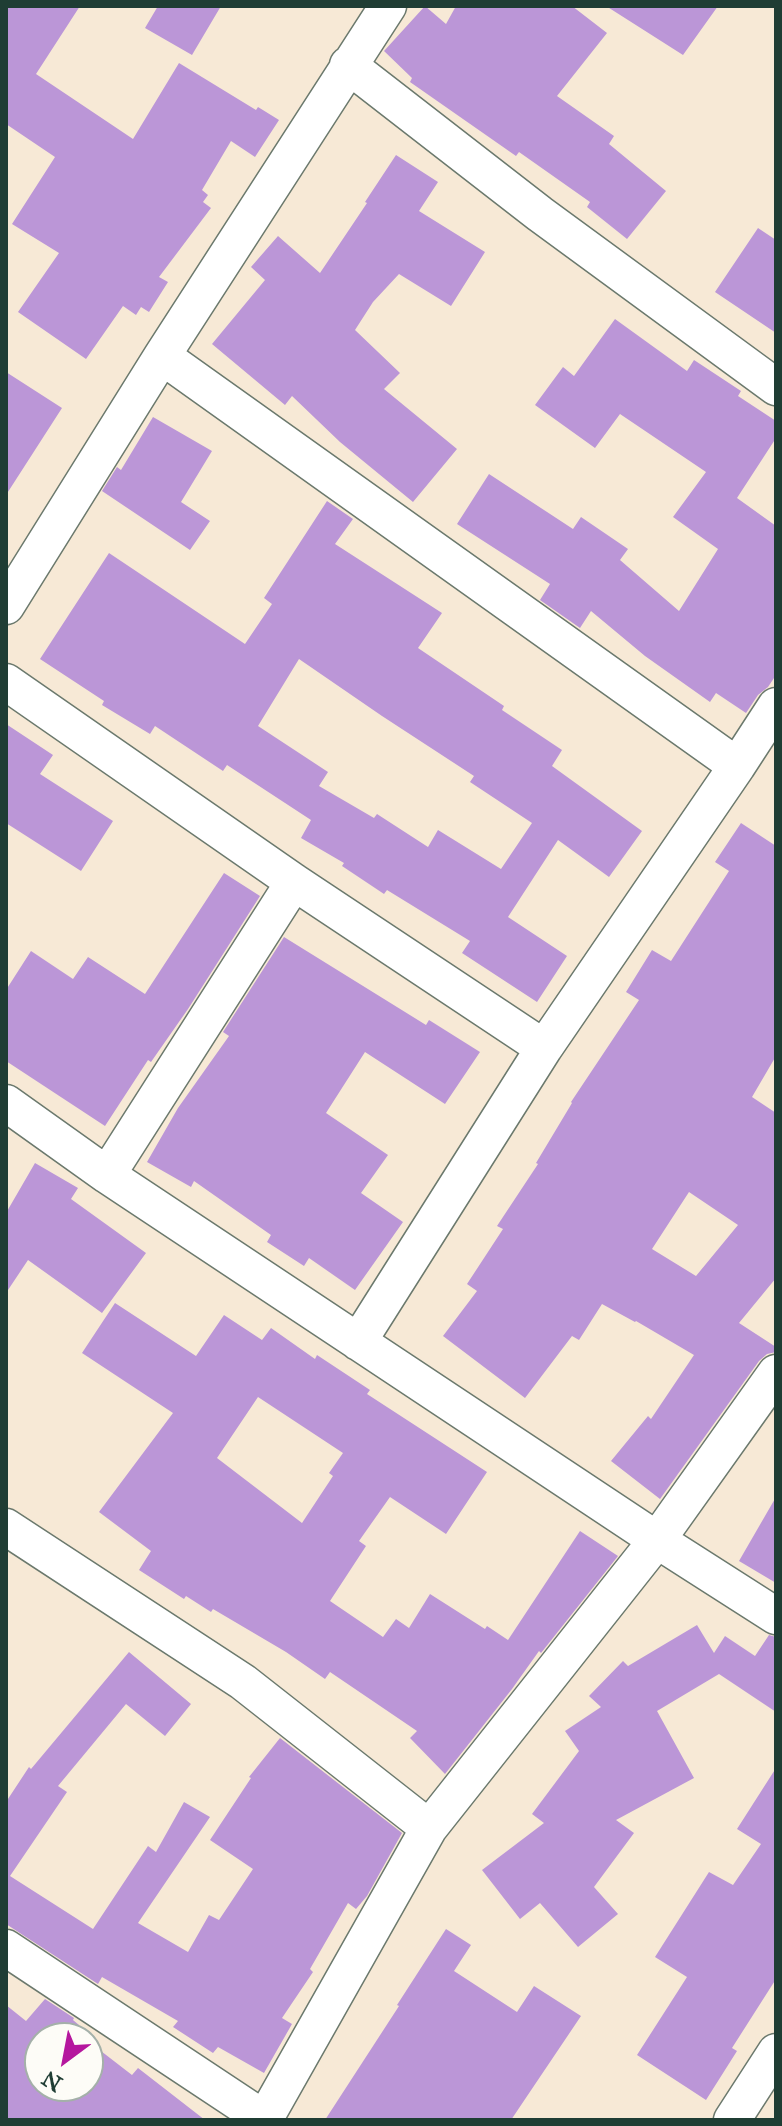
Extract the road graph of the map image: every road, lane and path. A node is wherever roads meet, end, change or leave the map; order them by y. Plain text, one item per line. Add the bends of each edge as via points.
1 (388, 6) edge
2 (348, 65) junction
3 (162, 356) junction
4 (776, 387) edge
5 (6, 606) edge
6 (6, 682) edge
7 (776, 706) edge
8 (737, 766) junction
9 (294, 882) junction
10 (544, 1048) junction
11 (6, 1103) edge
12 (107, 1175) junction
13 (358, 1342) junction
14 (776, 1373) edge
15 (6, 1527) edge
16 (657, 1540) junction
17 (776, 1616) edge
18 (429, 1828) junction
19 (6, 1948) edge
20 (776, 2052) edge
21 (264, 2119) edge
22 (732, 2120) edge

1 - 2 street
2 - 3 street
2 - 4 street
3 - 5 street
3 - 8 street
6 - 9 street
7 - 8 street
8 - 10 street
9 - 10 street
9 - 12 street
10 - 13 street
11 - 12 street
12 - 13 street
13 - 16 street
14 - 16 street
15 - 18 street via 243,1682
16 - 17 street
16 - 18 street
18 - 21 street
19 - 21 street
20 - 22 street

